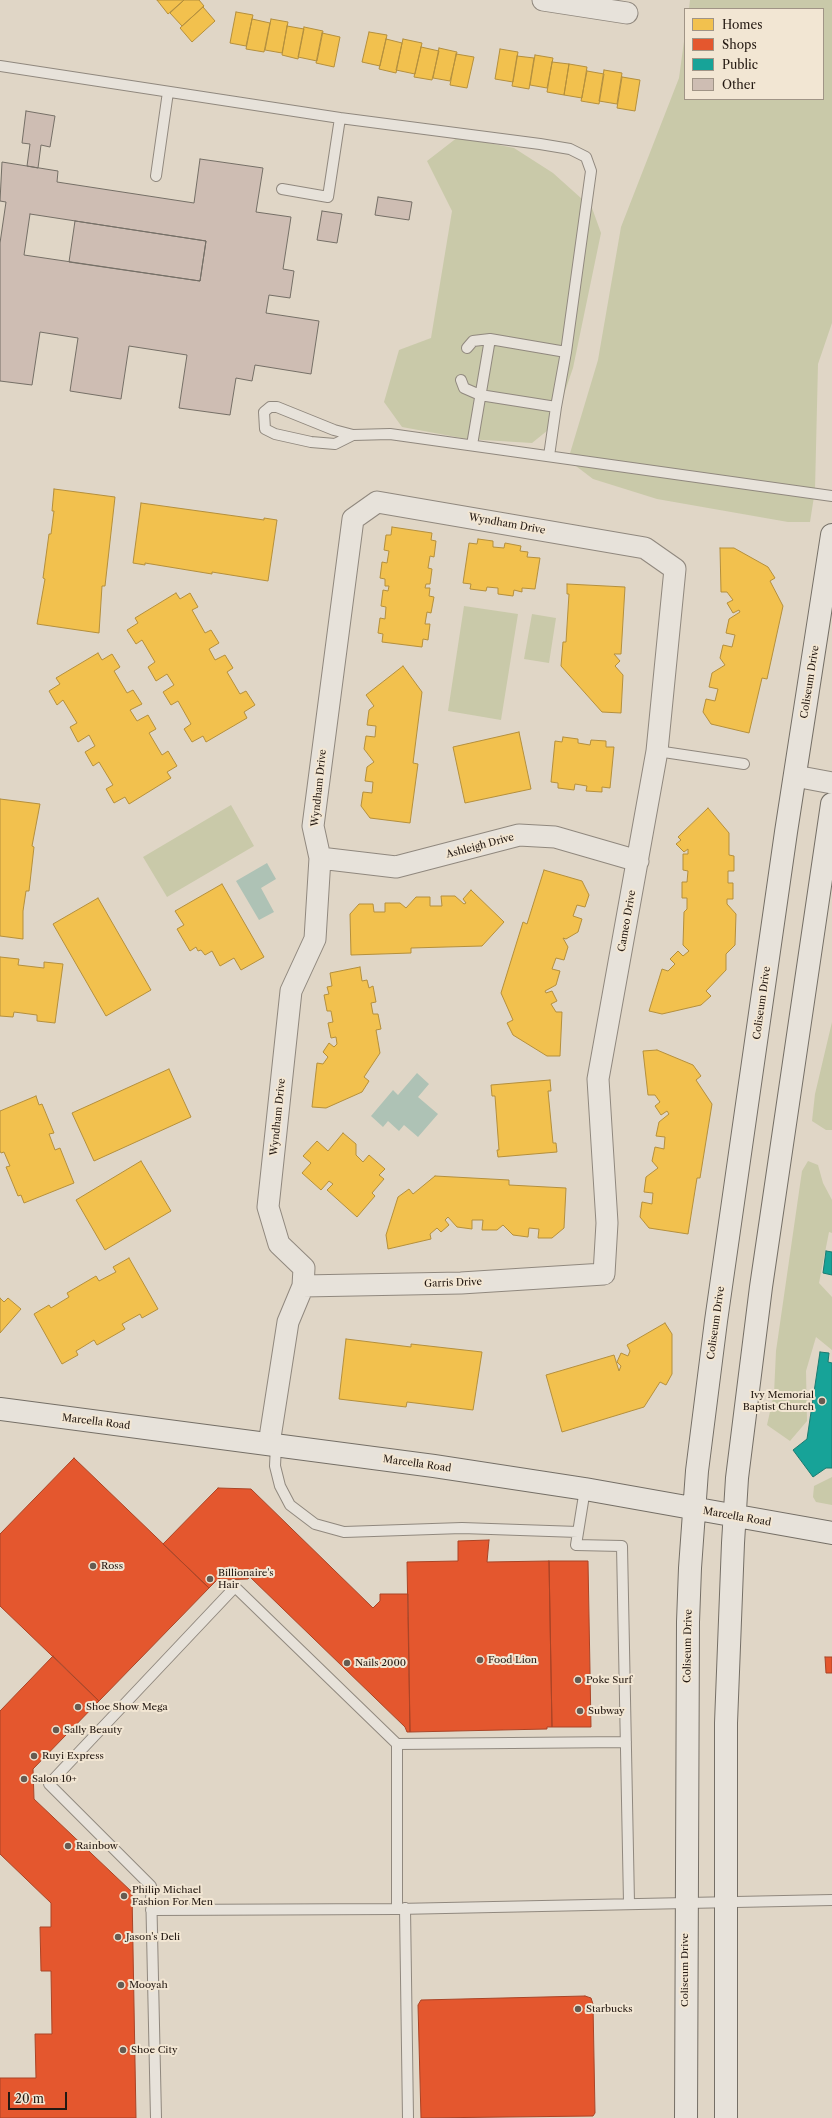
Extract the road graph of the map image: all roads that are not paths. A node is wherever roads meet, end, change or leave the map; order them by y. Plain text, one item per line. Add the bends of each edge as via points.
1 (543, 0) edge
2 (627, 12) dead end
3 (0, 66) edge
4 (168, 92) junction
5 (340, 118) junction
6 (156, 176) dead end
7 (282, 189) dead end
8 (490, 339) junction
9 (467, 348) dead end
10 (566, 352) junction
11 (461, 380) dead end
12 (480, 395) junction
13 (556, 407) junction
14 (353, 435) junction
15 (472, 445) junction
16 (549, 456) junction
17 (832, 496) edge
18 (832, 535) edge
19 (675, 569) joint
20 (657, 751) junction
21 (744, 764) dead end
22 (795, 776) junction
23 (832, 783) edge
24 (832, 804) edge
25 (320, 858) junction
26 (638, 861) junction
27 (604, 1274) joint
28 (303, 1286) junction
29 (0, 1409) edge
30 (272, 1445) junction
31 (585, 1489) junction
32 (694, 1510) junction
33 (735, 1517) junction
34 (578, 1532) junction
35 (832, 1534) edge
36 (626, 1742) junction
37 (397, 1744) junction
38 (832, 1900) edge
39 (726, 1901) junction
40 (686, 1902) junction
41 (628, 1903) junction
42 (401, 1909) junction
43 (151, 1910) junction
44 (156, 2118) edge
45 (408, 2118) edge
46 (686, 2118) edge
47 (726, 2118) edge

1 - 2 street
3 - 4 lane
4 - 5 lane
4 - 6 lane
5 - 7 lane via 328,197
5 - 10 lane via 540,144 570,149 586,157 591,171
8 - 9 lane via 473,341
8 - 10 lane
8 - 12 lane
10 - 13 lane
11 - 12 lane via 464,388
12 - 13 lane
12 - 15 lane
13 - 16 lane
14 - 14 lane via 277,407 270,407 264,412 265,429 275,434 335,444
14 - 15 lane via 390,434
15 - 16 lane
16 - 17 lane
18 - 22 street, Coliseum Drive
19 - 20 street, Cameo Drive
19 - 25 street, Wyndham Drive via 646,548 377,502 353,519 313,826
20 - 21 lane
20 - 26 street, Cameo Drive
22 - 23 street
22 - 32 street, Coliseum Drive via 714,1329 702,1419
24 - 33 street via 747,1389
25 - 26 street, Ashleigh Drive via 396,867 519,835 555,837
25 - 28 street, Wyndham Drive via 315,939 291,991 268,1207 279,1244 304,1268
26 - 27 street, Cameo Drive via 598,1079 607,1223
27 - 28 street, Garris Drive via 461,1283
28 - 30 street, Wyndham Drive via 288,1322
29 - 30 street, Marcella Road
30 - 31 street, Marcella Road
30 - 34 lane via 280,1486 290,1505 315,1524 344,1532 462,1528
31 - 32 street, Marcella Road
31 - 34 lane
32 - 33 street, Marcella Road
32 - 40 street, Coliseum Drive via 688,1622
33 - 35 street, Marcella Road
33 - 39 street via 726,1723
34 - 36 lane via 576,1545 622,1546
36 - 37 lane
36 - 41 lane
37 - 42 lane
37 - 43 lane via 235,1587 49,1784 151,1886
38 - 39 lane
39 - 40 lane
39 - 47 street
40 - 41 lane
40 - 46 street, Coliseum Drive
41 - 42 lane
42 - 43 lane
42 - 45 lane
43 - 44 lane

